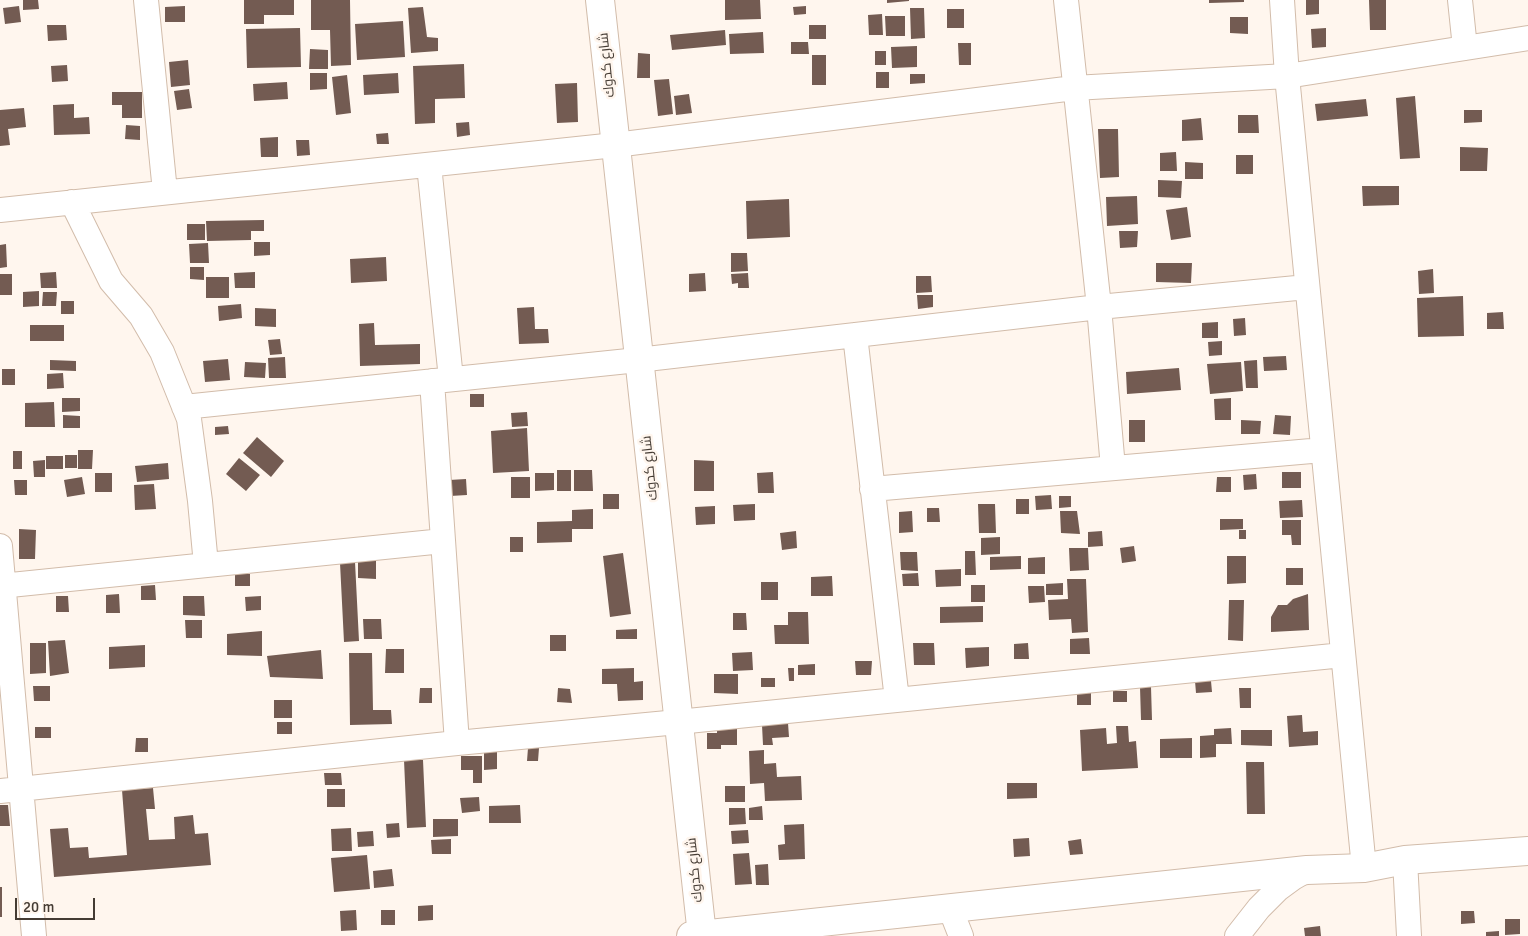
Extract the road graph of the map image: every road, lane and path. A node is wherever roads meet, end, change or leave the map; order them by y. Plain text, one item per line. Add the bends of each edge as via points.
1 (146, 0) edge
2 (600, 0) edge
3 (1066, 0) edge
4 (1282, 0) edge
5 (1460, 0) edge
6 (1528, 38) edge
7 (1465, 48) junction
8 (1287, 76) junction
9 (1074, 88) junction
10 (615, 145) junction
11 (429, 165) junction
12 (165, 192) junction
13 (72, 202) junction
14 (0, 210) edge
15 (1307, 287) junction
16 (1099, 307) junction
17 (855, 335) junction
18 (638, 360) junction
19 (441, 380) junction
20 (184, 407) junction
21 (1323, 450) junction
22 (1113, 468) junction
23 (872, 489) junction
24 (443, 540) junction
25 (0, 546) edge
26 (206, 565) junction
27 (2, 586) edge
28 (1343, 655) junction
29 (897, 700) junction
30 (678, 722) junction
31 (457, 743) junction
32 (11, 790) edge
33 (1528, 851) edge
34 (1406, 860) junction
35 (1364, 868) junction
36 (1307, 870) junction
37 (950, 908) junction
38 (785, 931) edge
39 (697, 935) edge
40 (34, 936) edge
41 (961, 936) edge
42 (1237, 936) edge
43 (1409, 936) edge

1 - 12 street
2 - 10 street, شارع كدوك
3 - 9 street
4 - 8 street
5 - 7 street
6 - 7 street
7 - 8 street
8 - 9 street
8 - 15 street
9 - 10 street
9 - 16 street
10 - 11 street
10 - 18 street, شارع كدوك
11 - 12 street
11 - 19 street
12 - 13 street
13 - 14 street
13 - 20 street via 111,281 141,316 162,352
15 - 16 street
15 - 21 street
16 - 17 street
16 - 22 street
17 - 18 street
17 - 23 street
18 - 19 street
18 - 30 street, شارع كدوك
19 - 20 street
19 - 24 street
20 - 26 street via 189,419
21 - 22 street
21 - 28 street
22 - 23 street
23 - 29 street
24 - 26 street
24 - 31 street
25 - 27 street
26 - 27 street
27 - 32 street
28 - 29 street
28 - 35 street
29 - 30 street
30 - 31 street
30 - 39 street, شارع كدوك
31 - 32 street
32 - 40 street
33 - 34 street
34 - 35 street
34 - 43 street
35 - 36 street
36 - 37 street
36 - 42 street via 1278,889
37 - 38 street
37 - 41 street
38 - 39 street

